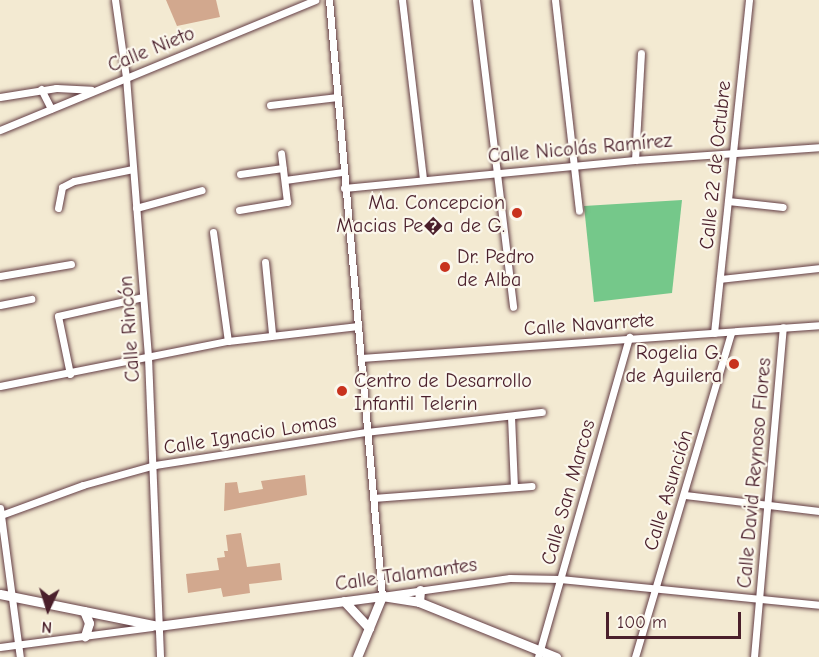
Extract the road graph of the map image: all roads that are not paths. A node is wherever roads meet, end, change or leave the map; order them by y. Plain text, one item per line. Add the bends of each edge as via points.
1 (116, 0) edge
2 (315, 0) edge
3 (329, 0) edge
4 (402, 0) edge
5 (476, 0) edge
6 (555, 0) edge
7 (749, 0) edge
8 (641, 53) dead end
9 (126, 77) junction
10 (41, 89) junction
11 (94, 90) junction
12 (0, 97) edge
13 (338, 97) junction
14 (270, 105) dead end
15 (51, 108) junction
16 (0, 130) edge
17 (819, 147) edge
18 (734, 152) junction
19 (281, 153) dead end
20 (634, 160) junction
21 (573, 165) junction
22 (283, 168) junction
23 (133, 170) junction
24 (343, 172) junction
25 (498, 172) junction
26 (240, 174) dead end
27 (423, 179) junction
28 (285, 180) junction
29 (344, 188) junction
30 (202, 190) dead end
31 (728, 201) junction
32 (783, 207) dead end
33 (58, 208) dead end
34 (136, 208) junction
35 (239, 210) dead end
36 (579, 211) dead end
37 (213, 232) dead end
38 (265, 262) dead end
39 (71, 264) dead end
40 (819, 268) edge
41 (0, 276) edge
42 (720, 279) junction
43 (143, 297) junction
44 (31, 298) dead end
45 (0, 305) edge
46 (513, 307) dead end
47 (819, 325) edge
48 (358, 326) junction
49 (783, 327) junction
50 (731, 332) junction
51 (714, 333) junction
52 (272, 334) junction
53 (629, 336) junction
54 (228, 341) junction
55 (148, 357) junction
56 (361, 358) junction
57 (70, 374) junction
58 (0, 386) edge
59 (542, 412) dead end
60 (510, 416) junction
61 (366, 432) junction
62 (155, 465) junction
63 (532, 486) dead end
64 (514, 487) junction
65 (685, 495) junction
66 (373, 498) junction
67 (768, 505) junction
68 (819, 511) edge
69 (1, 512) edge
70 (2, 531) edge
71 (560, 579) junction
72 (655, 589) junction
73 (420, 590) junction
74 (0, 594) edge
75 (12, 596) junction
76 (382, 596) junction
77 (759, 598) junction
78 (344, 601) junction
79 (418, 602) junction
80 (819, 605) edge
81 (84, 611) junction
82 (158, 626) junction
83 (369, 628) junction
84 (85, 636) junction
85 (19, 645) junction
86 (0, 647) edge
87 (539, 654) edge
88 (20, 657) edge
89 (160, 657) edge
90 (357, 657) edge
91 (556, 657) edge
92 (635, 657) edge
93 (754, 657) edge

1 - 9 street, Calle Rincón
2 - 9 street, Calle Nieto
3 - 13 street
4 - 27 street
5 - 25 street
6 - 21 street
7 - 18 street, Calle 22 de Octubre
8 - 20 street
9 - 11 street, Calle Nieto
9 - 23 street, Calle Rincón
10 - 11 street
10 - 12 street
10 - 15 street
11 - 15 street, Calle Nieto
13 - 14 street
13 - 24 street
15 - 16 street, Calle Nieto
17 - 18 street, Calle Nicolás Ramírez
18 - 20 street, Calle Nicolás Ramírez
18 - 31 street, Calle 22 de Octubre
19 - 22 street
20 - 21 street, Calle Nicolás Ramírez
21 - 25 street, Calle Nicolás Ramírez
21 - 36 street
22 - 26 street
22 - 28 street
23 - 33 street via 74,181 62,187
23 - 34 street, Calle Rincón
24 - 28 street
24 - 29 street
25 - 27 street, Calle Nicolás Ramírez
25 - 46 street
27 - 29 street, Calle Nicolás Ramírez
28 - 35 street via 286,203
29 - 48 street
30 - 34 street
31 - 32 street
31 - 42 street, Calle 22 de Octubre
34 - 43 street, Calle Rincón
37 - 54 street
38 - 52 street
39 - 41 street
40 - 42 street
42 - 51 street, Calle 22 de Octubre
43 - 55 street, Calle Rincón
43 - 57 street via 57,316
44 - 45 street
47 - 49 street, Calle Navarrete
48 - 52 street
48 - 56 street
49 - 50 street, Calle Navarrete
49 - 67 street, Calle David Reynoso Flores
50 - 51 street, Calle Navarrete
50 - 65 street, Calle Asunción
51 - 53 street, Calle Navarrete
52 - 54 street
53 - 56 street, Calle Navarrete
53 - 71 street, Calle San Marcos
54 - 55 street
55 - 57 street
55 - 62 street, Calle Rincón
56 - 61 street
57 - 58 street
59 - 60 street, Calle Ignacio Lomas
60 - 61 street, Calle Ignacio Lomas
60 - 64 street
61 - 62 street, Calle Ignacio Lomas
61 - 66 street
62 - 69 street, Calle Ignacio Lomas
62 - 82 street, Calle Rincón
63 - 64 street
64 - 66 street
65 - 67 street
65 - 72 street, Calle Asunción
66 - 76 street
67 - 68 street
67 - 77 street, Calle David Reynoso Flores
69 - 70 street
70 - 75 street
71 - 72 street, Calle Talamantes
71 - 73 street, Calle Talamantes via 510,578
71 - 87 street, Calle San Marcos
72 - 77 street, Calle Talamantes
72 - 92 street, Calle Asunción
73 - 76 street, Calle Talamantes
73 - 79 street
74 - 75 street
75 - 81 street
75 - 85 street
76 - 78 street, Calle Talamantes
76 - 79 street
76 - 83 street
77 - 80 street, Calle Talamantes
77 - 93 street, Calle David Reynoso Flores
78 - 82 street, Calle Talamantes
78 - 83 street
79 - 87 street
81 - 82 street
81 - 84 street via 89,622
82 - 84 street, Calle Talamantes
82 - 89 street, Calle Rincón
83 - 90 street
84 - 85 street, Calle Talamantes
85 - 86 street, Calle Talamantes
85 - 88 street
87 - 91 street

